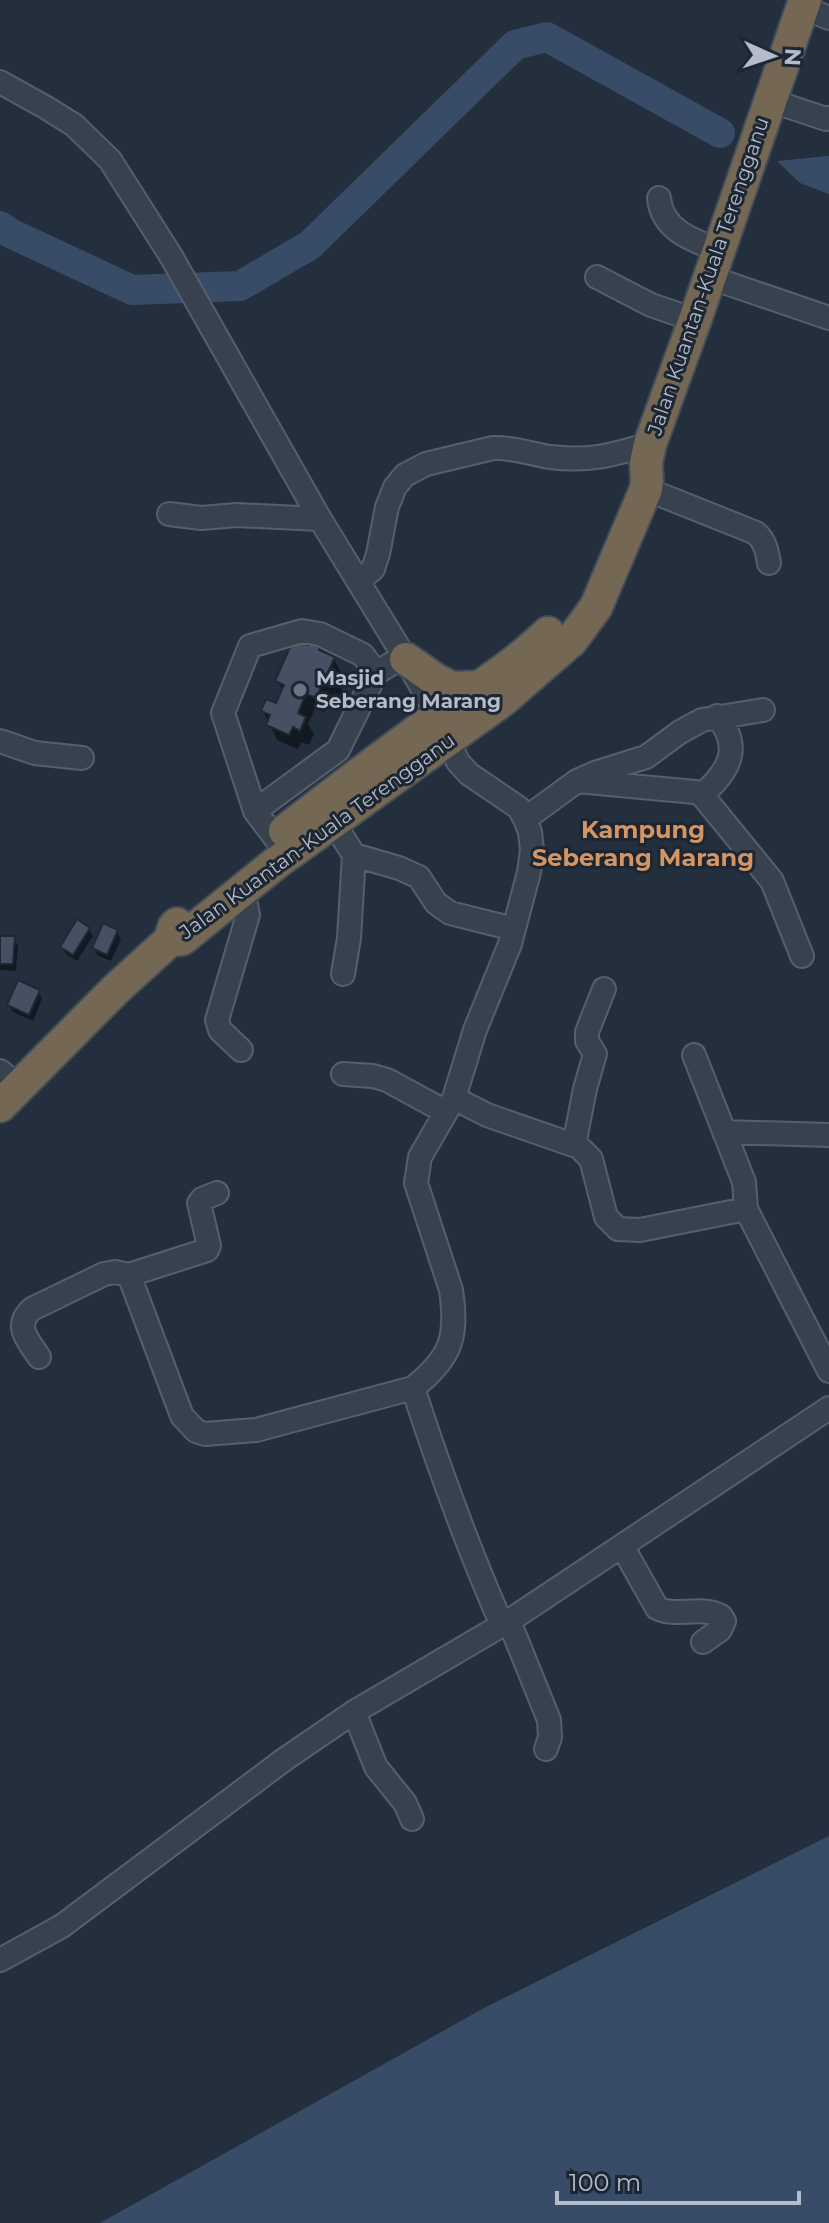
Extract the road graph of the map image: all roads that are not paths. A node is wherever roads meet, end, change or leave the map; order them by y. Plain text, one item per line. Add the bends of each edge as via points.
1 (812, 8) edge
2 (0, 82) edge
3 (769, 100) junction
4 (829, 118) edge
5 (659, 198) dead end
6 (713, 263) junction
7 (597, 277) dead end
8 (829, 318) edge
9 (695, 320) junction
10 (647, 465) junction
11 (169, 514) dead end
12 (320, 519) junction
13 (769, 563) dead end
14 (359, 581) junction
15 (405, 658) junction
16 (376, 673) junction
17 (480, 687) junction
18 (763, 710) dead end
19 (717, 716) junction
20 (443, 728) junction
21 (0, 741) edge
22 (82, 758) dead end
23 (348, 762) junction
24 (577, 781) junction
25 (702, 795) junction
26 (255, 811) junction
27 (525, 819) junction
28 (333, 822) junction
29 (276, 839) junction
30 (354, 855) junction
31 (238, 894) junction
32 (514, 929) junction
33 (170, 940) junction
34 (802, 956) dead end
35 (343, 974) dead end
36 (604, 989) dead end
37 (241, 1050) dead end
38 (694, 1055) dead end
39 (343, 1074) dead end
40 (6, 1088) edge
41 (450, 1105) junction
42 (724, 1132) junction
43 (829, 1135) edge
44 (574, 1145) junction
45 (217, 1193) dead end
46 (746, 1209) junction
47 (129, 1275) junction
48 (39, 1357) dead end
49 (829, 1371) edge
50 (413, 1388) junction
51 (829, 1408) edge
52 (622, 1546) junction
53 (506, 1623) junction
54 (703, 1642) dead end
55 (354, 1712) junction
56 (546, 1749) dead end
57 (412, 1819) dead end
58 (0, 1960) edge

1 - 3 highway, Jalan Kuantan-Kuala Terengganu
2 - 12 street via 74,125 110,160 171,256
3 - 4 street
3 - 6 highway, Jalan Kuantan-Kuala Terengganu
5 - 6 street via 663,215
6 - 8 street
6 - 9 highway, Jalan Kuantan-Kuala Terengganu
7 - 9 street
9 - 10 highway, Jalan Kuantan-Kuala Terengganu
10 - 13 street via 698,511 761,537
10 - 14 street via 606,457 547,457 503,447 426,464 395,487 373,569
10 - 17 highway, Jalan Kuantan-Kuala Terengganu via 633,473 592,573 558,625
10 - 20 highway, Jalan Kuantan-Kuala Terengganu via 596,607 582,627 503,700
11 - 12 street
12 - 14 street
14 - 15 street
15 - 16 street
15 - 17 highway via 452,688
15 - 20 street
16 - 23 street
16 - 26 street via 363,655 320,634 302,631 250,646 223,713
17 - 20 highway, Jalan Kuantan-Kuala Terengganu
18 - 19 street
19 - 24 street via 690,726 646,757
19 - 25 street via 730,734 730,757
20 - 23 highway, Jalan Kuantan-Kuala Terengganu
20 - 27 street via 458,762 519,808
20 - 28 highway, Jalan Kuantan-Kuala Terengganu
21 - 22 street via 35,753
23 - 26 street
23 - 29 highway, Jalan Kuantan-Kuala Terengganu
24 - 25 street
24 - 27 street
25 - 34 street via 772,881
26 - 29 street
27 - 32 street via 532,850
28 - 30 street
28 - 31 highway, Jalan Kuantan-Kuala Terengganu
29 - 33 highway, Jalan Kuantan-Kuala Terengganu via 174,927
30 - 32 street via 419,877 436,903 450,913
30 - 35 street
31 - 33 highway, Jalan Kuantan-Kuala Terengganu via 182,939
31 - 37 street via 248,915 217,1020
32 - 41 street
33 - 40 highway, Jalan Kuantan-Kuala Terengganu
36 - 44 street via 587,1032 595,1054
38 - 42 street
39 - 41 street via 387,1080
41 - 44 street
41 - 50 street via 420,1157 416,1183 451,1290 453,1325 446,1356
42 - 43 street
42 - 46 street via 744,1182
44 - 46 street via 591,1159 606,1217 618,1229 640,1230
45 - 47 street via 199,1203 207,1250
46 - 49 street
47 - 48 street via 104,1274 32,1309 23,1318 23,1329
47 - 50 street via 182,1416 196,1431 256,1430
50 - 53 street via 465,1535
51 - 52 street
52 - 53 street
52 - 54 street via 657,1608 721,1616 720,1630
53 - 55 street
53 - 56 street via 549,1720
55 - 57 street via 376,1767
55 - 58 street via 62,1926

